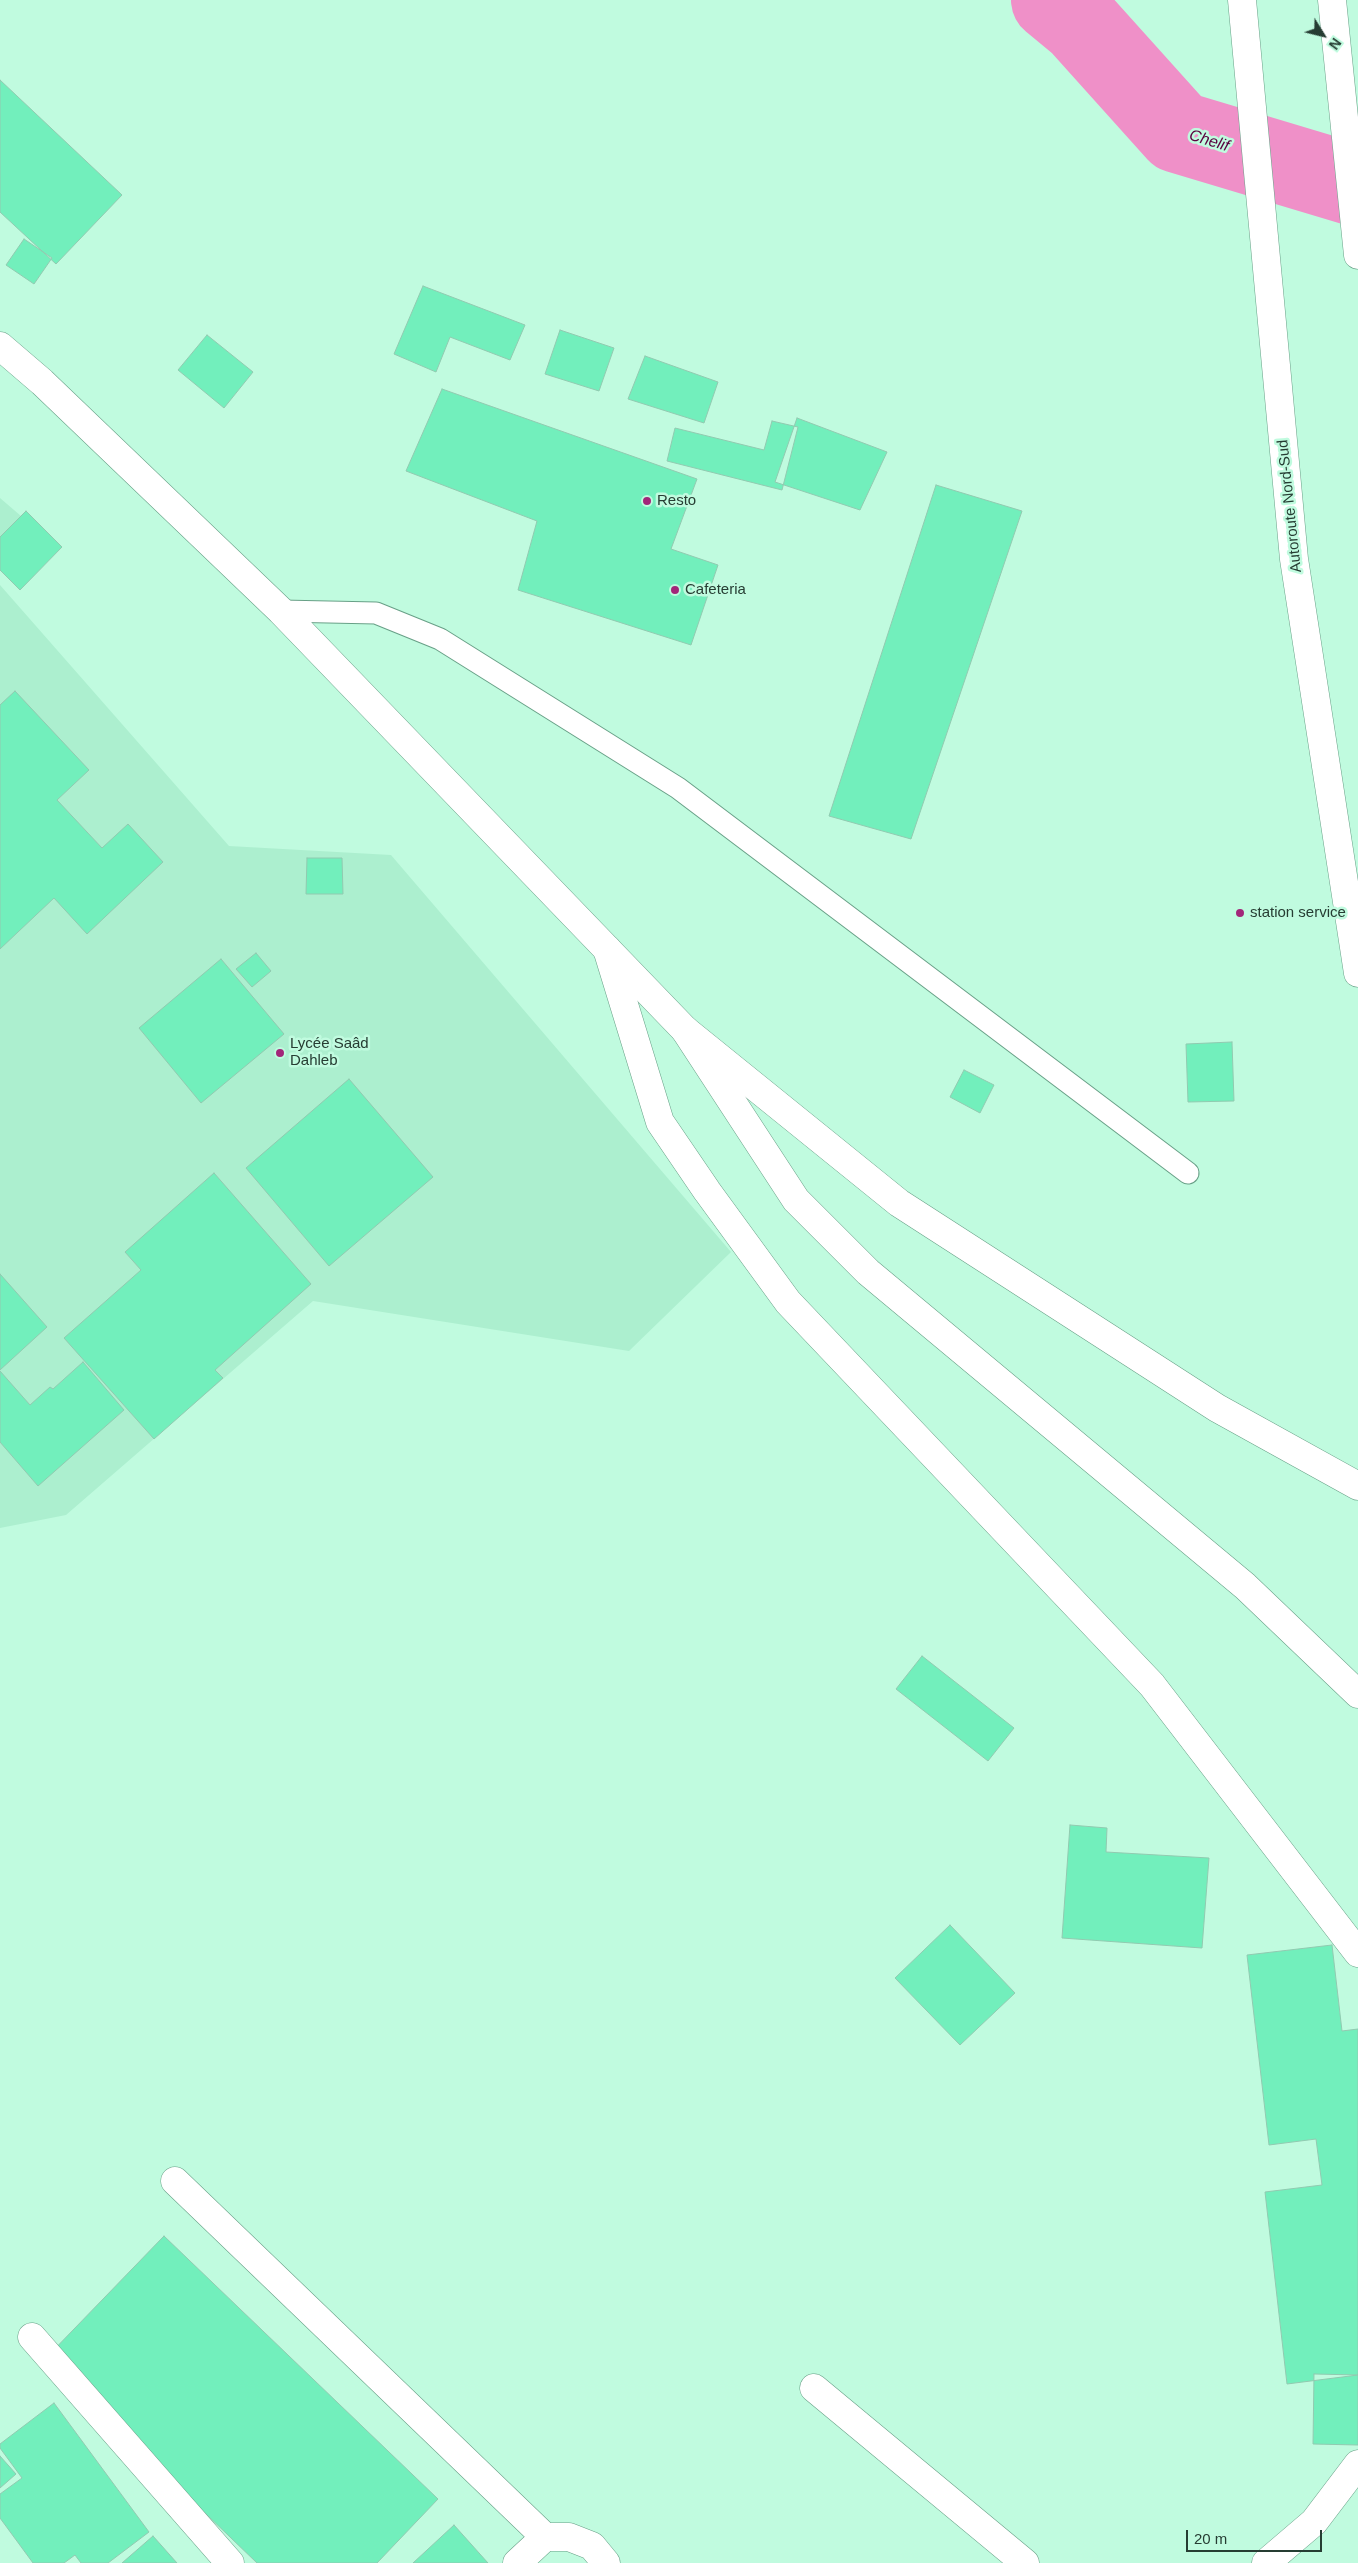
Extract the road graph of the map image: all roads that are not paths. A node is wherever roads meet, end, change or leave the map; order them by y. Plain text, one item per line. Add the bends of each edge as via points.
1 (1242, 0) edge
2 (1332, 0) edge
3 (1358, 255) edge
4 (0, 346) edge
5 (281, 611) junction
6 (606, 949) junction
7 (1358, 973) edge
8 (685, 1030) junction
9 (1188, 1173) dead end
10 (1358, 1486) edge
11 (1358, 1694) edge
12 (1358, 1952) edge
13 (175, 2181) dead end
14 (32, 2337) dead end
15 (814, 2388) dead end
16 (1358, 2464) edge
17 (545, 2537) junction
18 (230, 2563) edge
19 (518, 2563) edge
20 (606, 2563) edge
21 (1025, 2563) edge
22 (1266, 2563) edge

1 - 7 main road, Autoroute Nord-Sud via 1294,559
2 - 3 main road
4 - 5 main road via 42,382
5 - 6 main road
5 - 9 lane via 376,613 440,639 678,788
6 - 8 main road
6 - 12 main road via 660,1122 788,1302 1152,1685
8 - 10 main road via 899,1203 1217,1408
8 - 11 main road via 796,1200 848,1252 921,1317 1245,1586
13 - 17 main road
14 - 18 main road
15 - 21 main road
16 - 22 main road via 1314,2522
17 - 19 main road
17 - 20 main road via 569,2537 592,2546

